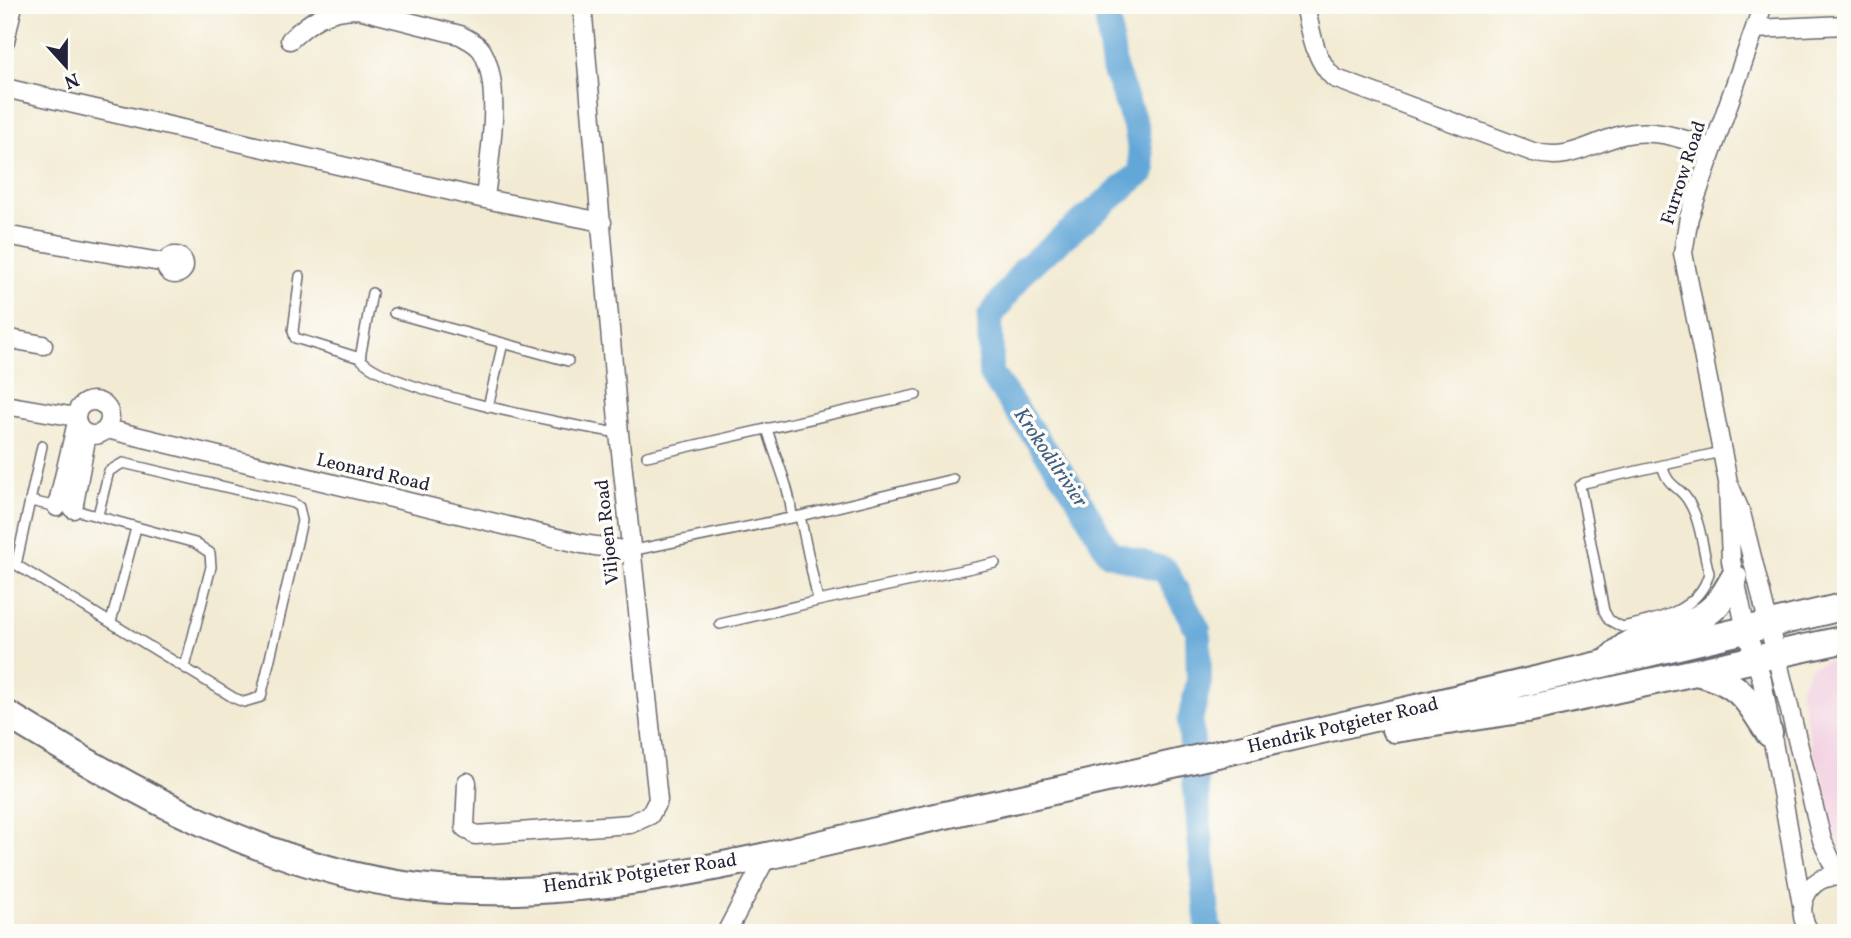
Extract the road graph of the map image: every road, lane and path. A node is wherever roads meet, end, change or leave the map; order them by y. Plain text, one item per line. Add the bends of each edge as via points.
1 (13, 5) edge
2 (582, 5) edge
3 (1305, 5) edge
4 (1763, 5) edge
5 (1846, 25) edge
6 (1755, 29) junction
7 (290, 40) dead end
8 (5, 41) edge
9 (5, 88) edge
10 (1713, 149) junction
11 (485, 199) junction
12 (602, 222) junction
13 (5, 235) edge
14 (166, 264) dead end
15 (300, 276) dead end
16 (372, 293) dead end
17 (394, 313) dead end
18 (5, 338) edge
19 (503, 343) junction
20 (43, 345) dead end
21 (360, 358) junction
22 (568, 360) dead end
23 (916, 395) dead end
24 (5, 405) edge
25 (488, 407) junction
26 (80, 424) junction
27 (767, 428) junction
28 (107, 429) junction
29 (619, 433) junction
30 (42, 446) dead end
31 (1721, 452) junction
32 (647, 456) dead end
33 (1662, 465) junction
34 (953, 480) dead end
35 (1728, 482) junction
36 (31, 501) junction
37 (65, 508) junction
38 (98, 515) junction
39 (796, 517) junction
40 (136, 528) junction
41 (630, 551) junction
42 (5, 558) edge
43 (995, 563) dead end
44 (16, 565) junction
45 (1734, 578) junction
46 (818, 601) junction
47 (1846, 606) edge
48 (111, 622) junction
49 (720, 624) dead end
50 (1757, 627) junction
51 (1846, 639) edge
52 (1766, 656) junction
53 (1606, 663) junction
54 (185, 667) junction
55 (1693, 671) junction
56 (5, 713) edge
57 (1769, 733) junction
58 (1231, 752) junction
59 (467, 782) dead end
60 (768, 854) junction
61 (1842, 877) edge
62 (1802, 905) junction
63 (726, 933) edge
64 (1811, 933) edge

1 - 8 street
2 - 12 street, Viljoen Road
3 - 10 street via 1318,55 1334,78 1533,152 1558,157 1623,135 1654,132
4 - 6 street, Furrow Road
5 - 6 street
6 - 10 street, Furrow Road
7 - 11 street via 312,20 350,9 472,41 481,50 491,87
9 - 11 street
10 - 31 street, Furrow Road via 1689,217 1683,253
11 - 12 street
12 - 29 street, Viljoen Road
13 - 14 street
15 - 21 lane via 295,338
16 - 21 lane
17 - 19 lane
18 - 20 street
19 - 22 lane
19 - 25 lane
21 - 25 lane via 376,371
23 - 27 lane
24 - 26 street
25 - 29 lane
26 - 28 street via 97,435
26 - 28 street via 86,403 103,404 110,413
26 - 37 street
27 - 32 lane
27 - 39 lane
28 - 41 street, Leonard Road via 582,544
29 - 41 street, Viljoen Road
30 - 36 lane
31 - 33 lane
31 - 35 street, Furrow Road
33 - 33 lane via 1580,486 1604,611 1622,627 1675,613 1702,590 1709,573 1691,505 1666,481
34 - 39 lane
35 - 45 street, Furrow Road
35 - 50 street, Furrow Road via 1741,513
36 - 37 lane
36 - 44 lane
37 - 38 lane
38 - 40 lane
38 - 54 lane via 109,471 123,463 299,507 302,521 261,697 244,702
39 - 41 lane
39 - 46 lane
40 - 48 lane
40 - 54 lane via 195,543 210,553 211,567
41 - 59 street, Viljoen Road via 659,792 650,815 630,824 475,835 464,828
42 - 44 lane
43 - 46 lane
44 - 48 lane
45 - 50 street, Furrow Road
45 - 53 main road via 1707,614 1636,638
46 - 49 lane
47 - 50 main road, Hendrik Potgieter Road
48 - 54 lane
50 - 52 street
50 - 53 main road, Hendrik Potgieter Road
51 - 52 main road, Hendrik Potgieter Road
52 - 55 main road, Hendrik Potgieter Road
52 - 57 street
52 - 61 street via 1822,840
53 - 58 main road, Hendrik Potgieter Road
55 - 57 main road via 1733,686
55 - 58 main road, Hendrik Potgieter Road via 1527,709
56 - 60 main road, Hendrik Potgieter Road via 95,768 215,831 306,863 404,884 528,890 623,880
57 - 62 street
58 - 60 main road, Hendrik Potgieter Road
60 - 63 street
61 - 62 street via 1820,879 1811,885
62 - 64 street

